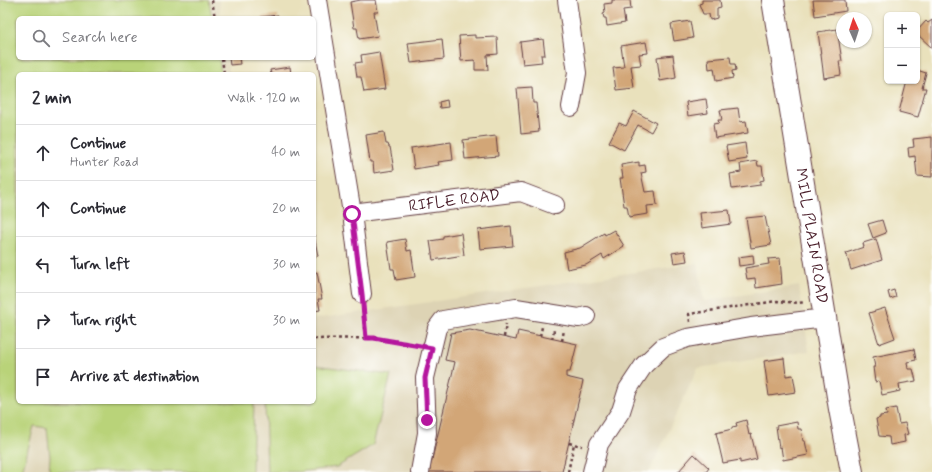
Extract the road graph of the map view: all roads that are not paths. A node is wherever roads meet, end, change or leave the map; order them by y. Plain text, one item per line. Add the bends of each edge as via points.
1 (317, 0) edge
2 (567, 0) edge
3 (774, 0) edge
4 (571, 107) dead end
5 (555, 205) dead end
6 (352, 214) junction
7 (362, 294) road end
8 (586, 316) dead end
9 (825, 318) junction
10 (420, 472) edge
11 (592, 472) edge
12 (852, 472) edge

1 - 6 street
2 - 4 street via 577,73
3 - 9 main road, MILL PLAIN ROAD
5 - 6 street, RIFLE ROAD via 520,192
6 - 7 street
8 - 10 street via 573,317 516,308 448,318 439,324 425,378 427,433
9 - 11 street via 751,326 687,338 663,347 644,365 628,389 621,411 599,444
9 - 12 main road, MILL PLAIN ROAD

